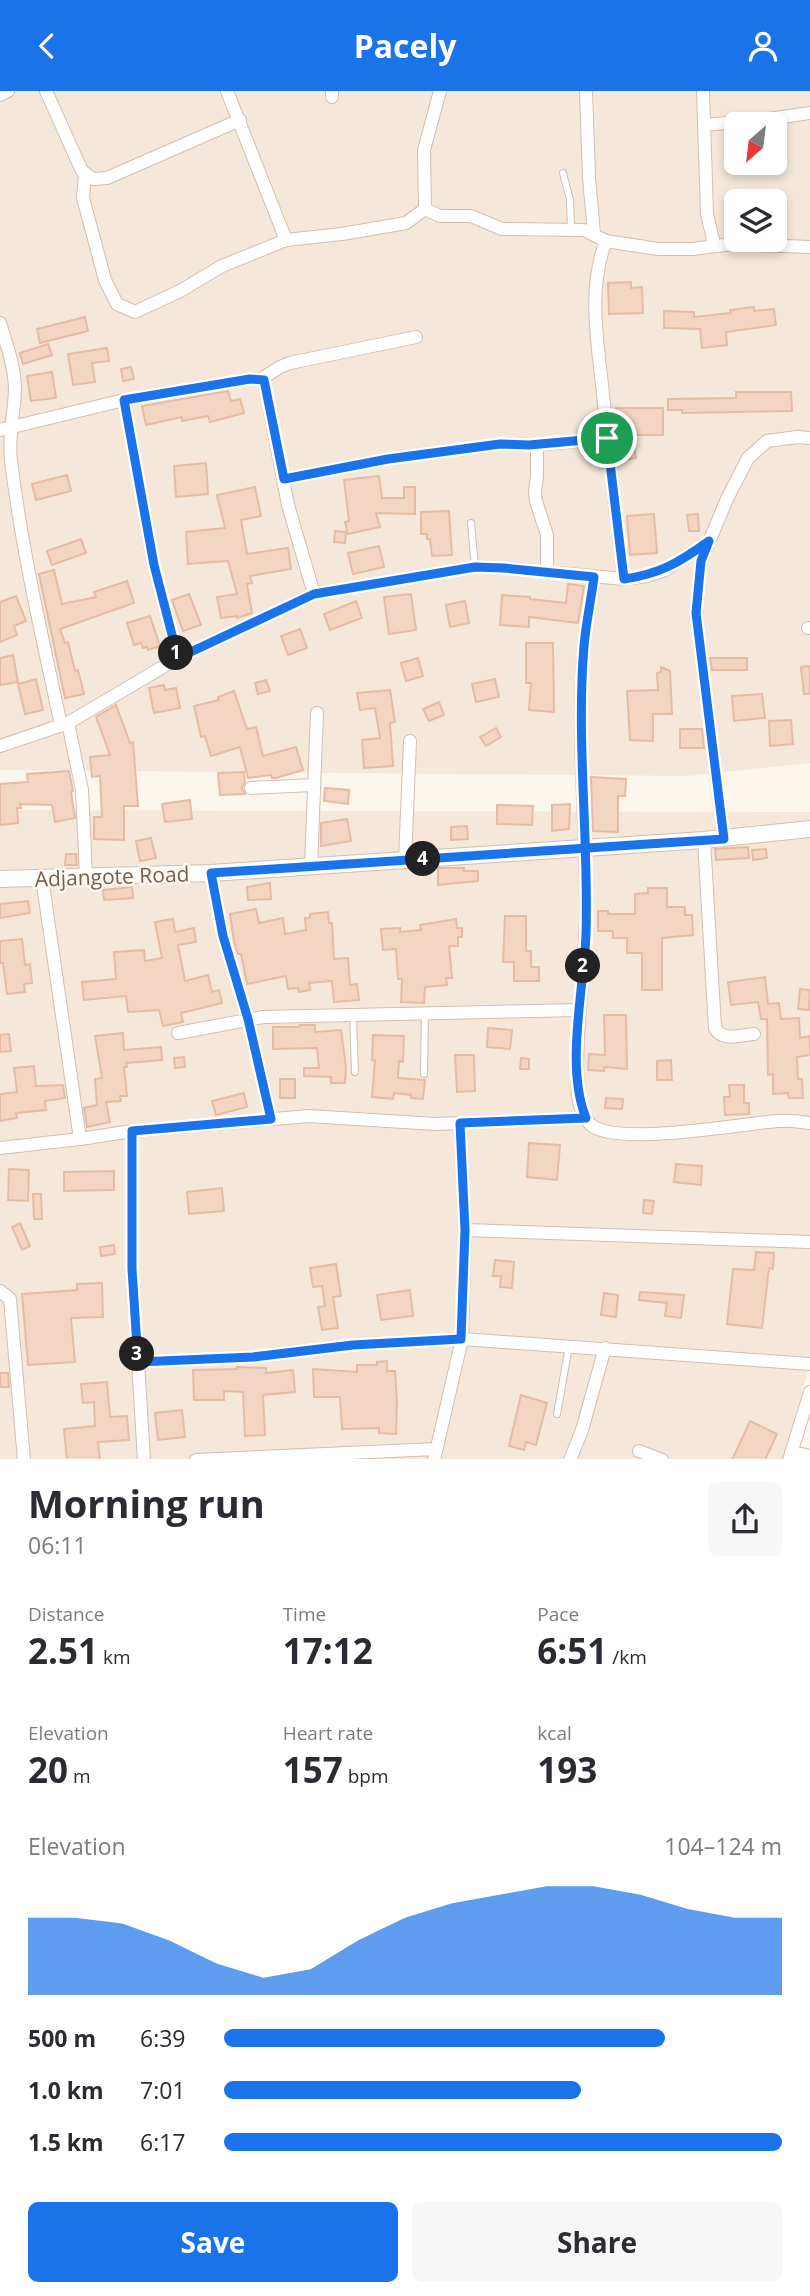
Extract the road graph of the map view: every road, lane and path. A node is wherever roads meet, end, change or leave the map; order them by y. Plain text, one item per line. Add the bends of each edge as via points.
1 (8, 91) edge
2 (46, 91) edge
3 (228, 91) edge
4 (440, 91) edge
5 (703, 91) edge
6 (586, 92) edge
7 (0, 95) edge
8 (810, 113) edge
9 (240, 120) junction
10 (704, 125) junction
11 (85, 173) junction
12 (563, 173) dead end
13 (425, 209) junction
14 (571, 229) junction
15 (594, 234) junction
16 (286, 240) junction
17 (606, 241) junction
18 (714, 244) junction
19 (810, 247) edge
20 (0, 323) edge
21 (416, 337) dead end
22 (5, 359) edge
23 (261, 379) junction
24 (124, 400) junction
25 (5, 429) edge
26 (607, 438) junction
27 (810, 438) edge
28 (537, 445) junction
29 (284, 479) junction
30 (471, 523) dead end
31 (709, 541) junction
32 (475, 567) junction
33 (547, 572) junction
34 (594, 577) junction
35 (624, 579) junction
36 (314, 594) junction
37 (178, 658) junction
38 (317, 713) dead end
39 (65, 724) junction
40 (410, 741) dead end
41 (0, 746) edge
42 (314, 786) junction
43 (251, 787) dead end
44 (810, 829) edge
45 (724, 839) junction
46 (704, 840) junction
47 (586, 848) junction
48 (405, 860) junction
49 (311, 866) junction
50 (211, 873) junction
51 (86, 876) junction
52 (42, 878) junction
53 (0, 879) edge
54 (579, 1010) junction
55 (425, 1013) junction
56 (353, 1015) junction
57 (248, 1019) junction
58 (178, 1033) dead end
59 (754, 1034) dead end
60 (355, 1072) dead end
61 (424, 1074) dead end
62 (586, 1118) junction
63 (271, 1119) junction
64 (460, 1123) junction
65 (810, 1123) edge
66 (132, 1131) junction
67 (80, 1139) junction
68 (0, 1148) edge
69 (465, 1230) junction
70 (810, 1242) edge
71 (0, 1291) edge
72 (461, 1339) junction
73 (569, 1346) junction
74 (605, 1348) junction
75 (138, 1362) junction
76 (810, 1364) edge
77 (810, 1391) edge
78 (557, 1414) dead end
79 (639, 1451) dead end
80 (435, 1454) edge
81 (790, 1456) edge
82 (810, 1456) edge
83 (24, 1459) edge
84 (144, 1459) edge
85 (196, 1459) edge
86 (570, 1459) edge
87 (662, 1459) edge

1 - 7 street
2 - 11 street
3 - 9 street
4 - 13 street via 424,149
5 - 10 street
6 - 15 street
8 - 10 street
9 - 11 street via 107,178 93,179
9 - 16 street
10 - 18 street via 707,213
11 - 16 street via 83,198 105,280 117,304 128,310 135,312 222,266
12 - 14 lane
13 - 14 street via 440,216 471,216 502,229
13 - 16 street via 406,223
14 - 15 street
15 - 17 street
17 - 18 street via 658,250
17 - 26 street via 599,259 596,326
18 - 19 street
20 - 22 street
21 - 23 street via 290,363
22 - 25 street via 15,390
23 - 24 street
23 - 29 street
24 - 25 street
24 - 37 street via 154,565
25 - 39 street via 23,550
26 - 28 street
26 - 35 street
27 - 31 street via 760,445 748,458
28 - 29 street via 500,444 388,459
28 - 33 street via 535,491 547,535
29 - 36 street
30 - 32 lane
31 - 35 street via 665,570
31 - 45 street via 701,561 696,613
32 - 33 street
32 - 36 street
33 - 34 street
34 - 35 street
34 - 47 street via 584,646
36 - 37 street
37 - 39 street
38 - 42 street
39 - 41 street
39 - 51 street via 82,790
40 - 48 street
42 - 43 street
42 - 49 street
44 - 45 street, Adjangote Road
45 - 46 street, Adjangote Road
46 - 47 street, Adjangote Road
46 - 59 street via 715,1028 726,1037
47 - 48 street, Adjangote Road
47 - 54 street via 586,936
48 - 49 street, Adjangote Road
49 - 50 street, Adjangote Road
50 - 51 street, Adjangote Road
50 - 57 street via 223,936
51 - 52 street, Adjangote Road
52 - 53 street, Adjangote Road
52 - 67 street
54 - 55 street
54 - 62 street via 578,1099
55 - 56 street
55 - 61 lane
56 - 57 street
56 - 60 lane
57 - 58 street
57 - 63 street
62 - 64 street
62 - 65 street via 593,1127 655,1134 782,1121
63 - 64 street via 309,1116
63 - 66 street
64 - 69 street
66 - 67 street
66 - 75 street via 132,1269
67 - 68 street
69 - 70 street
69 - 72 street
71 - 83 street via 10,1299
72 - 73 street
72 - 75 street
72 - 80 street
73 - 74 street
73 - 78 lane
74 - 76 street
74 - 86 street
75 - 84 street
77 - 81 street
79 - 87 street
80 - 85 street
81 - 82 street

